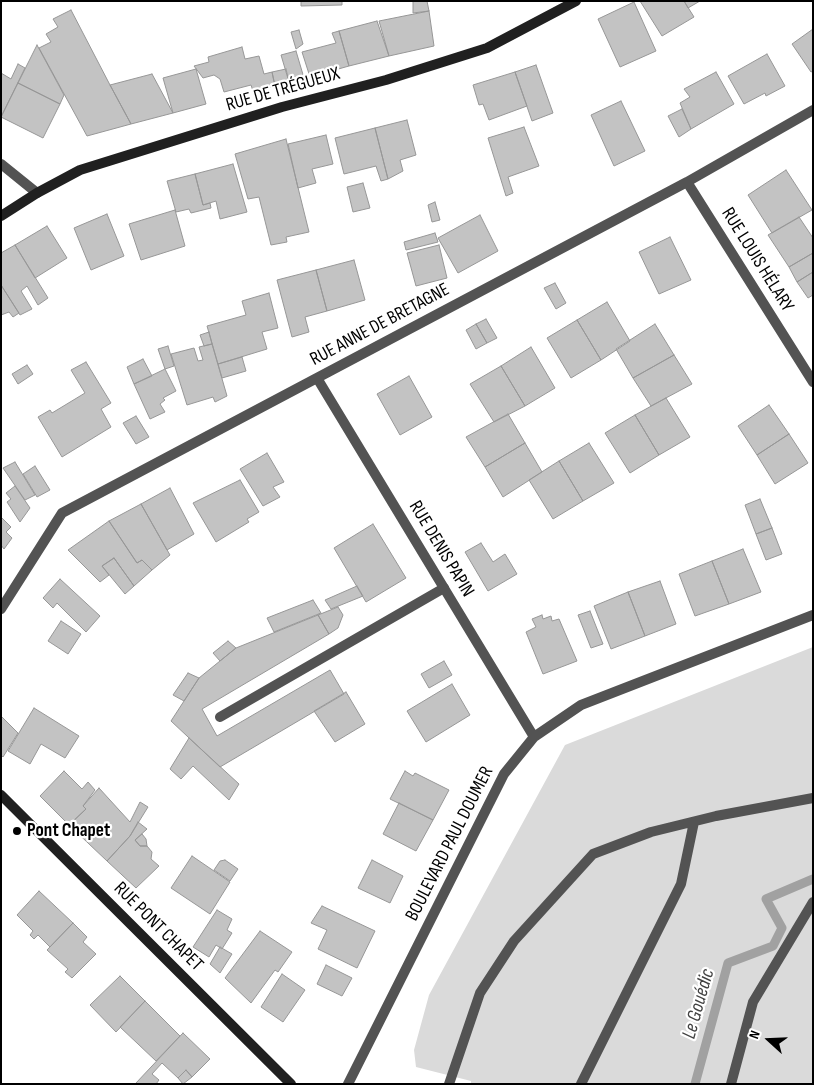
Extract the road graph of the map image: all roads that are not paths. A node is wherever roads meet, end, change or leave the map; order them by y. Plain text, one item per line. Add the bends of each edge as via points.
1 (576, 1) edge
2 (813, 110) edge
3 (1, 164) edge
4 (687, 182) junction
5 (37, 193) junction
6 (1, 216) edge
7 (317, 378) junction
8 (813, 382) edge
9 (444, 588) junction
10 (1, 609) edge
11 (813, 615) edge
12 (220, 717) dead end
13 (534, 737) junction
14 (1, 795) edge
15 (813, 798) edge
16 (694, 822) junction
17 (813, 902) edge
18 (291, 1084) edge
19 (348, 1084) edge
20 (449, 1084) edge
21 (581, 1084) edge
22 (731, 1084) edge

1 - 5 main road, RUE DE TRÉGUEUX via 487,48 80,170
2 - 4 street, RUE ANNE DE BRETAGNE
3 - 5 street
4 - 7 street, RUE ANNE DE BRETAGNE
4 - 8 street, RUE LOUIS HÉLARY
5 - 6 main road, RUE DE TRÉGUEUX
7 - 9 street, RUE DENIS PAPIN
7 - 10 street, RUE ANNE DE BRETAGNE via 62,513
9 - 12 street
9 - 13 street, RUE DENIS PAPIN
11 - 13 street, BOULEVARD PAUL DOUMER via 581,705
13 - 19 street, BOULEVARD PAUL DOUMER via 504,774
14 - 18 main road, RUE PONT CHAPET
15 - 16 street
16 - 20 street via 651,832 593,854 514,941 480,993
16 - 21 street via 680,884
17 - 22 street via 753,1002

